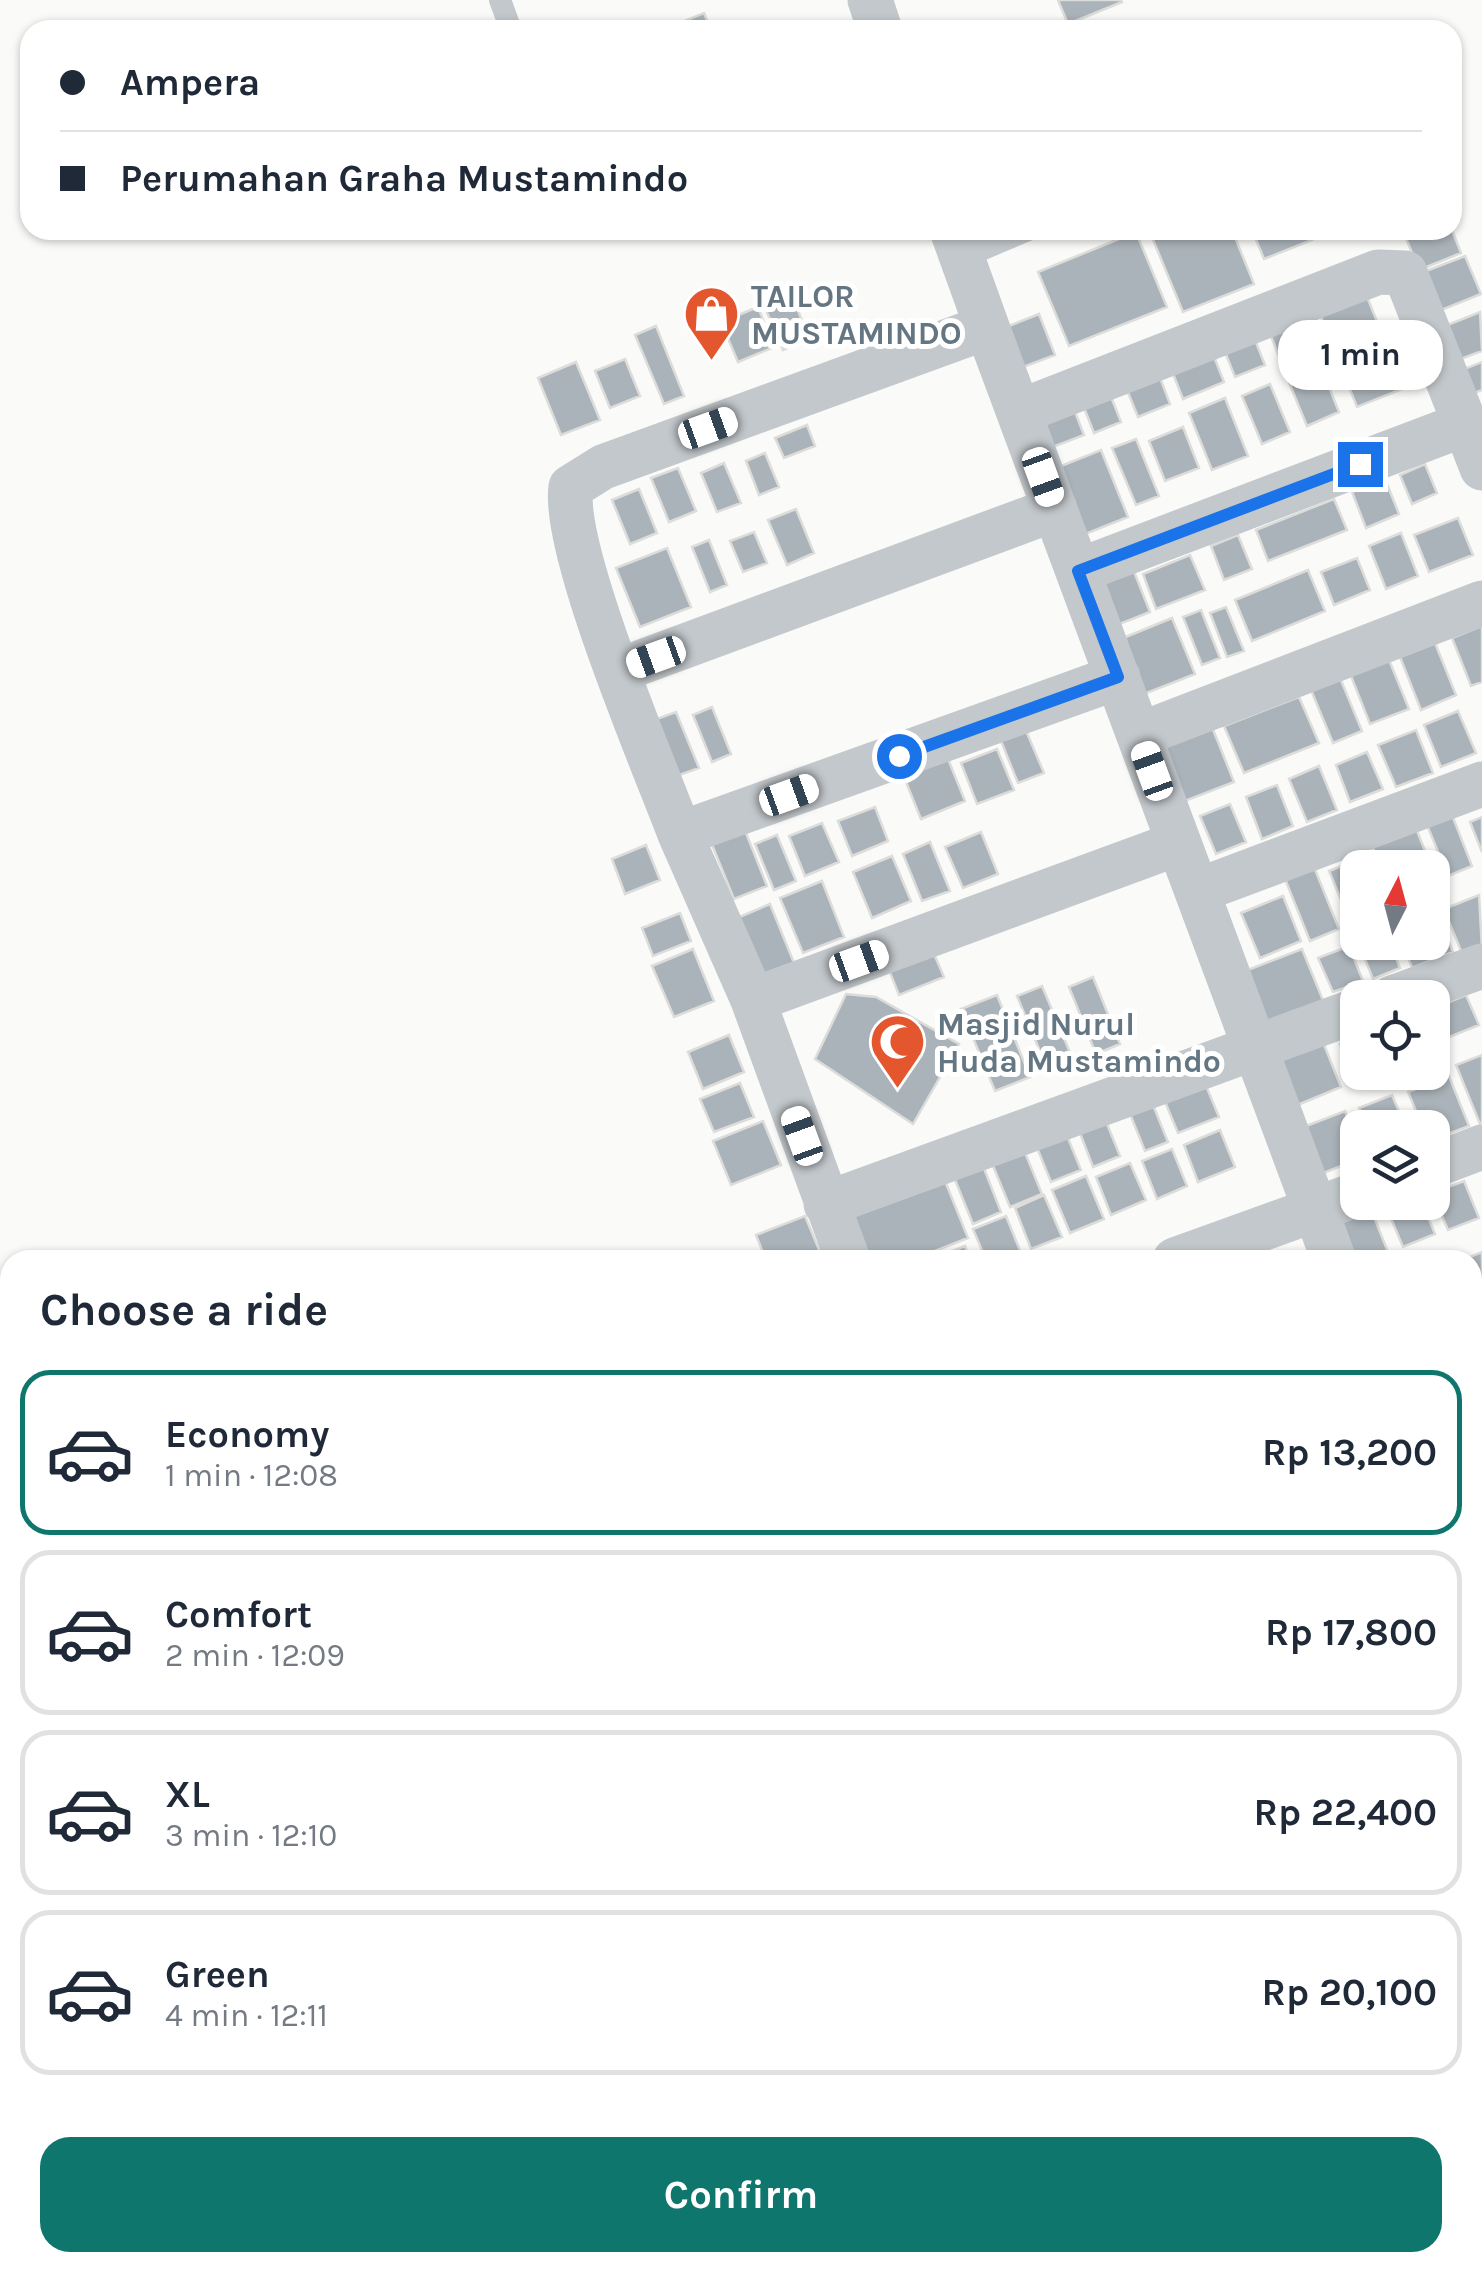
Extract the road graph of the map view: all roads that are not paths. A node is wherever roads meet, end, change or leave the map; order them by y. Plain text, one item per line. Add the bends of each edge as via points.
1 (957, 244) edge
2 (987, 327) junction
3 (1019, 412) junction
4 (1465, 424) junction
5 (1482, 468) edge
6 (1055, 509) junction
7 (1078, 571) junction
8 (1482, 603) edge
9 (620, 670) junction
10 (1118, 677) junction
11 (1139, 734) junction
12 (1482, 784) edge
13 (680, 834) junction
14 (1179, 844) junction
15 (1197, 891) junction
16 (1482, 966) edge
17 (1443, 980) edge
18 (753, 1000) junction
19 (1340, 1016) edge
20 (1255, 1046) junction
21 (1482, 1147) edge
22 (1450, 1159) edge
23 (1340, 1201) edge
24 (826, 1204) junction
25 (1315, 1210) junction
26 (844, 1250) edge
27 (1203, 1250) edge
28 (1330, 1250) edge

1 - 2 street
2 - 3 street
2 - 9 street via 603,466 571,487 567,508
3 - 4 street via 1378,272 1405,273
3 - 6 street
4 - 5 street
4 - 7 street
6 - 7 street
6 - 9 street
7 - 10 street
8 - 11 street
9 - 13 street
10 - 11 street
10 - 13 street
11 - 14 street
12 - 15 street
13 - 18 street
14 - 15 street
14 - 18 street
15 - 20 street
16 - 17 street
18 - 24 street
19 - 20 street
20 - 24 street
20 - 25 street
21 - 22 street
23 - 25 street
24 - 26 street
25 - 27 street
25 - 28 street

